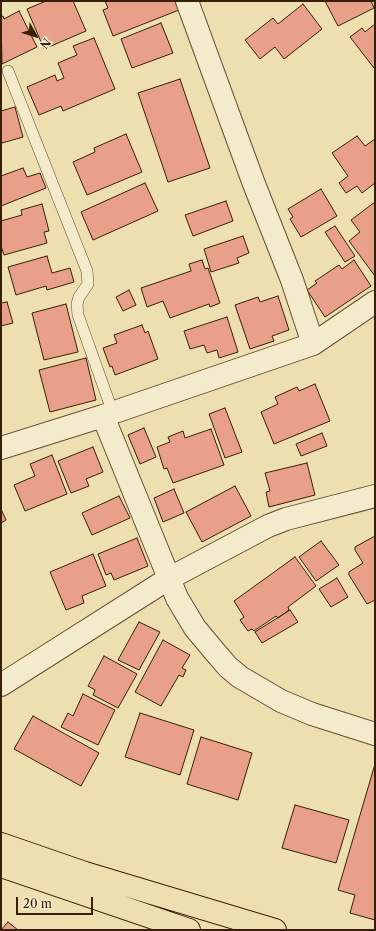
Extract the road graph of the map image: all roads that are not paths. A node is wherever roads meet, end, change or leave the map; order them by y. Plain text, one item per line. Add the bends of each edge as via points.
1 (187, 1) edge
2 (8, 71) dead end
3 (375, 302) edge
4 (313, 344) junction
5 (108, 414) junction
6 (1, 448) edge
7 (375, 496) edge
8 (168, 579) junction
9 (1, 685) edge
10 (375, 734) edge
11 (1, 844) edge
12 (1, 866) edge
13 (189, 930) edge
14 (275, 930) edge

1 - 4 street via 292,280
2 - 5 lane via 87,271 88,284 79,297 78,315
3 - 4 street
4 - 5 street
5 - 6 street
5 - 8 street
7 - 8 street via 268,526
8 - 9 street
8 - 10 street via 195,628 228,667 240,677 297,709
11 - 14 highway via 85,873
12 - 13 highway

